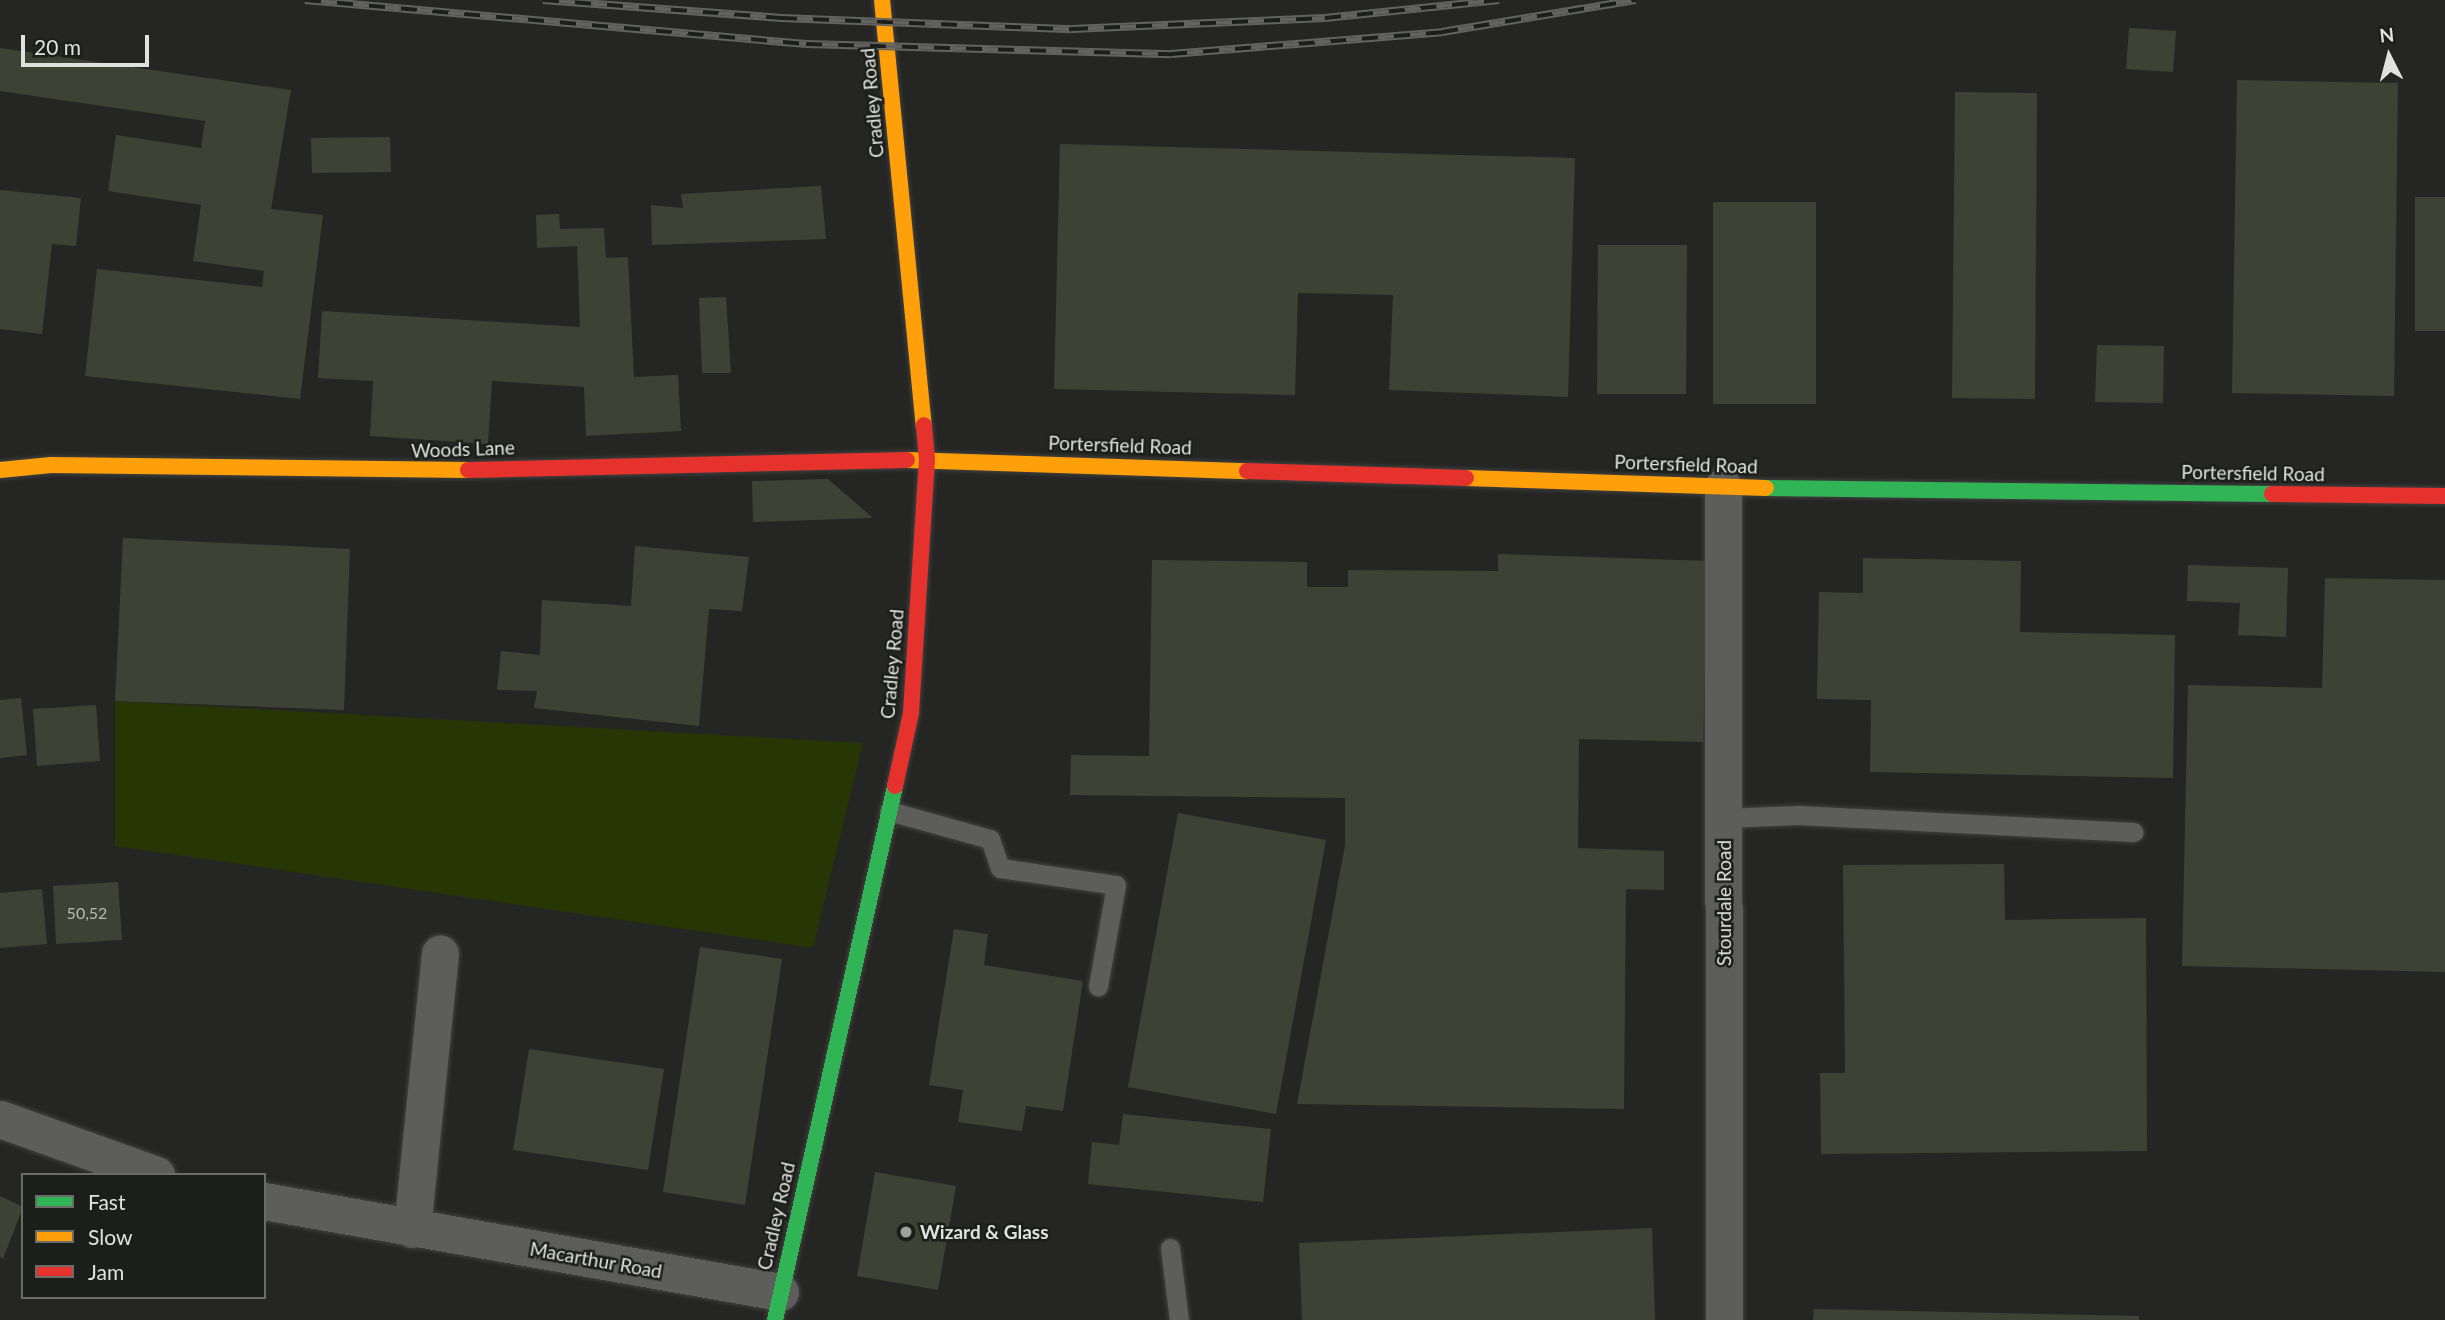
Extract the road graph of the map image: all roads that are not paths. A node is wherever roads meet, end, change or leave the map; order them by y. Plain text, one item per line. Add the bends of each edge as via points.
1 (882, 0) edge
2 (927, 460) junction
3 (0, 470) edge
4 (1723, 487) junction
5 (2445, 496) edge
6 (889, 811) junction
7 (1724, 818) junction
8 (2134, 832) dead end
9 (440, 953) dead end
10 (1098, 986) dead end
11 (0, 1119) edge
12 (150, 1173) edge
13 (266, 1201) edge
14 (412, 1229) junction
15 (1170, 1248) dead end
16 (777, 1306) edge
17 (1179, 1320) edge
18 (1724, 1320) edge

1 - 2 street, Cradley Road
2 - 3 street, Woods Lane via 377,472 51,465
2 - 4 street, Portersfield Road
2 - 6 street, Cradley Road via 911,713
4 - 5 street, Portersfield Road
4 - 7 street, Stourdale Road
6 - 10 lane via 990,839 1000,868 1116,885
6 - 16 street, Cradley Road
7 - 8 lane via 1798,815
7 - 18 street, Stourdale Road
9 - 14 street
11 - 12 street
13 - 14 street, Macarthur Road
14 - 16 street, Macarthur Road
15 - 17 lane

